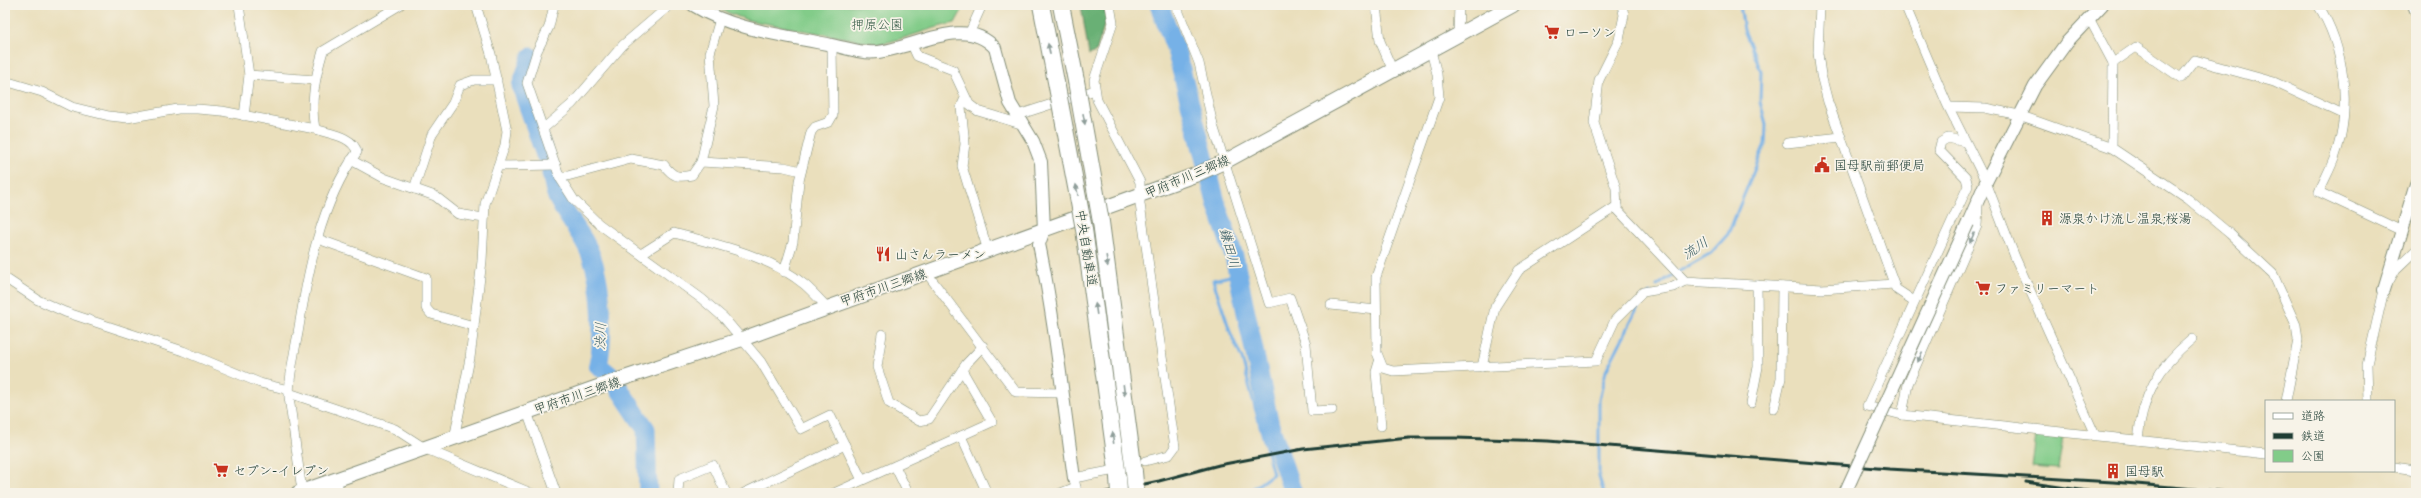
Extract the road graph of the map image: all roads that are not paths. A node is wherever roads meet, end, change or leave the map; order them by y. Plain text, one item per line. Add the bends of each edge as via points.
1 (239, 5) edge
2 (400, 5) edge
3 (476, 5) edge
4 (554, 5) edge
5 (670, 5) edge
6 (693, 5) edge
7 (982, 5) edge
8 (1041, 5) edge
9 (1061, 5) edge
10 (1110, 5) edge
11 (1176, 5) edge
12 (1376, 5) edge
13 (1459, 5) edge
14 (1513, 5) edge
15 (1622, 5) edge
16 (1820, 5) edge
17 (1905, 5) edge
18 (2102, 5) edge
19 (2318, 5) edge
20 (2414, 5) edge
21 (2416, 10) edge
22 (2089, 18) junction
23 (720, 19) junction
24 (969, 34) junction
25 (1458, 35) junction
26 (832, 45) junction
27 (912, 45) junction
28 (1431, 51) junction
29 (2113, 63) junction
30 (1393, 71) junction
31 (249, 75) junction
32 (315, 80) junction
33 (497, 80) junction
34 (5, 81) edge
35 (1095, 90) junction
36 (965, 98) junction
37 (1949, 107) junction
38 (2343, 114) junction
39 (2019, 115) junction
40 (244, 116) junction
41 (1021, 120) junction
42 (544, 128) junction
43 (315, 129) junction
44 (1841, 137) junction
45 (1965, 142) junction
46 (1787, 143) dead end
47 (2112, 148) junction
48 (351, 160) junction
49 (701, 162) junction
50 (1224, 162) junction
51 (556, 165) junction
52 (498, 166) junction
53 (801, 171) junction
54 (560, 178) junction
55 (1986, 182) junction
56 (2416, 184) edge
57 (414, 189) junction
58 (1141, 195) junction
59 (1978, 200) junction
60 (1617, 206) junction
61 (484, 218) junction
62 (1044, 230) junction
63 (2402, 231) junction
64 (318, 239) junction
65 (2416, 250) edge
66 (988, 251) junction
67 (641, 254) junction
68 (784, 272) junction
69 (926, 272) junction
70 (5, 278) edge
71 (1685, 281) junction
72 (1894, 284) junction
73 (1757, 285) junction
74 (1782, 287) junction
75 (2384, 290) junction
76 (1914, 301) junction
77 (1331, 305) dead end
78 (827, 307) junction
79 (1376, 310) junction
80 (474, 326) junction
81 (882, 334) dead end
82 (742, 339) junction
83 (2192, 339) dead end
84 (983, 346) junction
85 (1379, 362) junction
86 (1482, 367) junction
87 (962, 370) junction
88 (289, 392) junction
89 (1062, 393) junction
90 (2286, 400) edge
91 (2368, 400) edge
92 (1751, 402) dead end
93 (1774, 409) dead end
94 (1332, 410) dead end
95 (527, 412) junction
96 (1902, 415) junction
97 (1381, 426) dead end
98 (961, 436) junction
99 (2095, 436) junction
100 (454, 439) junction
101 (2138, 440) junction
102 (845, 445) junction
103 (426, 449) junction
104 (2265, 454) edge
105 (1145, 461) dead end
106 (895, 466) junction
107 (2395, 467) edge
108 (2416, 470) edge
109 (1114, 474) junction
110 (862, 480) junction
111 (338, 486) edge
112 (1075, 486) edge
113 (305, 492) edge
114 (531, 493) edge
115 (556, 493) edge
116 (678, 493) edge
117 (726, 493) edge
118 (744, 493) edge
119 (834, 493) edge
120 (908, 493) edge
121 (987, 493) edge
122 (1061, 493) edge
123 (1119, 493) edge
124 (1136, 493) edge
125 (1845, 493) edge

1 - 31 street
2 - 32 street via 322,51
3 - 33 street
4 - 42 street via 549,27 537,51 527,83
5 - 42 street via 623,45 572,104
6 - 23 street
7 - 24 street
109 -> 8 highway, 中央自動車道, bridge via 1084,228
9 -> 124 highway, 中央自動車道, bridge via 1101,222
10 - 35 street via 1113,23 1094,80
11 - 50 street via 1199,63
12 - 30 street via 1380,41
13 - 25 street
14 - 25 main road, 甲府市川三郷線
15 - 60 street via 1624,16 1619,40 1599,80 1594,123 1616,188
16 - 44 street via 1818,53 1821,75
17 - 37 street
18 - 22 street
19 - 38 street via 2331,32 2341,63
20 - 21 street
22 - 29 street
22 - 39 street via 2034,86
23 - 26 street via 775,34
23 - 49 street via 710,53 714,106
24 - 27 street via 944,35
24 - 41 street via 990,42 995,48 1010,103
25 - 28 main road, 甲府市川三郷線
26 - 27 street via 876,53
26 - 53 street via 833,115 829,122 815,127 812,132
27 - 36 street via 917,56 953,70
28 - 30 main road, 甲府市川三郷線
28 - 79 street via 1439,97 1376,277
29 - 38 street via 2136,47 2181,78 2194,60 2274,82
29 - 47 street
30 - 50 main road, 甲府市川三郷線
31 - 32 street
31 - 40 street
32 - 43 street via 312,94
33 - 52 street via 507,130
33 - 57 street via 474,80 460,85 453,103 432,134
34 - 40 street via 42,92 72,107 109,116 127,118 178,109 197,109
35 - 41 street
35 - 58 street via 1097,100 1140,182
36 - 41 street via 978,111
36 - 66 street via 961,107 965,144 962,166
37 - 39 street via 1985,108
37 - 45 street
38 - 63 street via 2342,130 2335,156 2319,192
39 - 47 street
39 - 55 street
40 - 43 street
41 - 62 street via 1041,162
42 - 51 street
43 - 48 street via 348,140 355,146 357,152
44 - 46 street
44 - 72 street
45 - 55 street
45 - 76 street via 1948,138 1941,142 1939,150 1966,178 1968,186
47 - 90 street via 2188,199 2273,274 2296,325 2298,340
48 - 57 street via 384,178
48 - 64 street via 339,179
49 - 53 street via 784,167
49 - 54 street via 692,175 679,178 672,175 664,165 631,159
50 - 58 main road, 甲府市川三郷線
50 - 94 street via 1269,303 1290,298 1306,344 1312,411
51 - 52 street
51 - 54 street
52 - 61 street via 485,204
53 - 68 street via 798,181 794,242
54 - 67 street via 574,200 589,216
55 - 59 street
55 - 99 street via 2015,258
56 - 63 street
57 - 61 street via 435,196 458,214
58 - 62 main road, 甲府市川三郷線
58 - 105 street via 1175,447 1169,455
59 -> 96 street via 1977,226 1908,384
59 - 125 street, bridge
60 - 71 street via 1617,209
60 - 86 street via 1519,270 1494,307
61 - 80 street
62 - 66 main road, 甲府市川三郷線
62 - 89 street via 1039,244 1059,357
63 - 75 street
64 - 80 street via 426,278 426,308 431,314
64 - 88 street via 304,296
65 - 75 street via 2396,269
66 - 69 main road, 甲府市川三郷線
67 - 68 street via 674,233 742,252 770,263
67 - 82 street via 713,309
68 - 78 street via 804,285
69 - 78 main road, 甲府市川三郷線
69 - 84 street
70 - 88 street via 38,300 65,312 183,351 260,383
71 - 73 street
71 - 86 street via 1673,288 1643,292 1615,320 1596,361
72 - 74 street via 1822,289
72 - 76 street via 1896,289
73 - 74 street
73 - 92 street via 1758,367
74 - 93 street via 1781,378
75 - 91 street via 2367,364
76 - 96 street via 1867,406
77 - 79 street
78 - 82 main road, 甲府市川三郷線
79 - 85 street
80 - 100 street
81 - 87 street via 877,367 889,403 919,421 929,419
82 - 95 main road, 甲府市川三郷線
82 - 102 street via 761,362 801,428 830,415
83 - 101 street via 2166,363 2155,378 2139,428
84 - 87 street
84 - 89 street via 1016,392
85 - 86 street via 1383,368 1393,371
85 - 97 street via 1376,372
87 - 98 street via 992,422
88 - 103 street via 395,429
88 - 113 street
89 - 112 street
95 - 100 main road, 甲府市川三郷線
95 - 115 street
96 - 99 street
98 - 106 street
98 - 121 street
99 - 101 street
100 - 103 main road, 甲府市川三郷線
101 - 104 street
102 - 110 street
102 - 118 street
103 - 111 main road, 甲府市川三郷線
103 - 114 street
106 - 110 street
106 - 120 street
107 - 108 street
109 - 112 street
109 - 123 highway, 中央自動車道, bridge
110 - 119 street
111 - 113 main road, 甲府市川三郷線
112 - 122 street
116 - 117 street via 679,479 713,465

